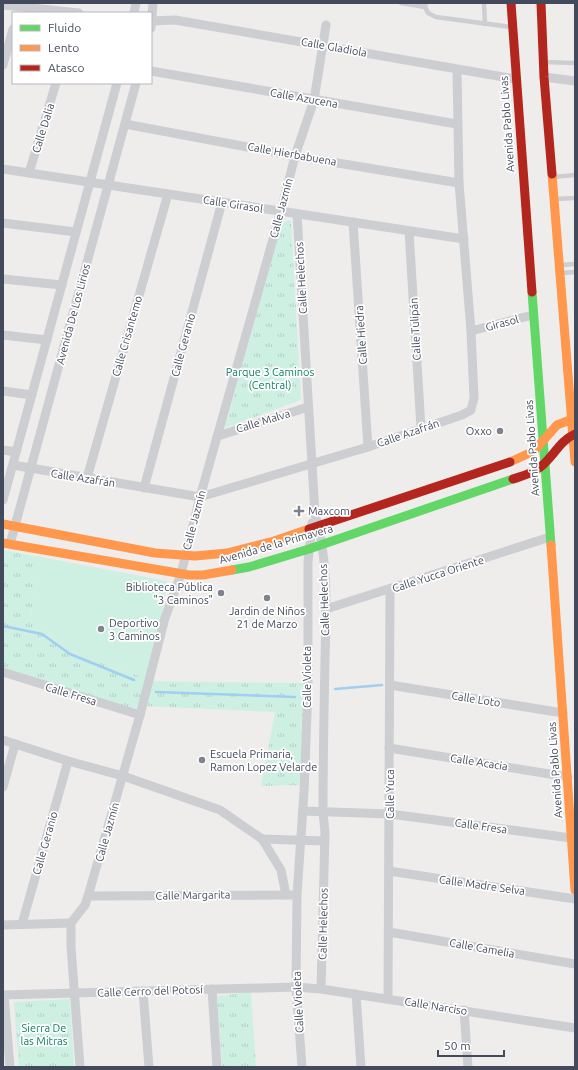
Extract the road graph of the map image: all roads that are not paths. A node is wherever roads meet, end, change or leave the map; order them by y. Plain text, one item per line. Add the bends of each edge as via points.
1 (153, 3) edge
2 (401, 3) edge
3 (484, 3) edge
4 (511, 3) edge
5 (541, 3) edge
6 (411, 4) edge
7 (3, 5) edge
8 (425, 5) edge
9 (18, 10) edge
10 (58, 12) edge
11 (152, 23) edge
12 (326, 24) dead end
13 (485, 24) junction
14 (512, 28) junction
15 (12, 33) edge
16 (323, 45) junction
17 (544, 62) junction
18 (575, 63) edge
19 (3, 65) edge
20 (457, 70) junction
21 (152, 71) edge
22 (544, 77) junction
23 (515, 79) junction
24 (575, 81) edge
25 (56, 84) edge
26 (117, 84) edge
27 (136, 84) edge
28 (314, 100) junction
29 (125, 124) junction
30 (457, 124) junction
31 (295, 156) junction
32 (3, 169) edge
33 (29, 173) junction
34 (575, 175) edge
35 (553, 177) junction
36 (90, 182) junction
37 (459, 183) junction
38 (108, 185) junction
39 (168, 194) junction
40 (575, 198) edge
41 (554, 199) junction
42 (222, 202) junction
43 (281, 211) junction
44 (297, 214) junction
45 (353, 222) junction
46 (3, 223) edge
47 (410, 231) junction
48 (76, 232) junction
49 (464, 239) junction
50 (575, 264) edge
51 (560, 269) junction
52 (575, 272) edge
53 (3, 279) edge
54 (62, 285) junction
55 (533, 315) junction
56 (471, 331) junction
57 (3, 335) edge
58 (47, 340) junction
59 (3, 391) edge
60 (32, 395) junction
61 (308, 407) junction
62 (574, 418) edge
63 (421, 428) junction
64 (574, 434) edge
65 (218, 436) junction
66 (543, 442) junction
67 (368, 447) junction
68 (3, 450) edge
69 (16, 452) junction
70 (575, 462) edge
71 (546, 463) junction
72 (313, 464) junction
73 (13, 465) junction
74 (31, 469) junction
75 (87, 478) junction
76 (144, 488) junction
77 (200, 497) junction
78 (3, 500) edge
79 (3, 524) edge
80 (15, 526) junction
81 (315, 527) junction
82 (550, 538) junction
83 (7, 544) edge
84 (321, 544) junction
85 (309, 549) junction
86 (185, 556) junction
87 (181, 574) junction
88 (390, 590) junction
89 (326, 609) junction
90 (3, 672) edge
91 (390, 685) junction
92 (563, 713) junction
93 (140, 715) junction
94 (3, 740) edge
95 (15, 744) junction
96 (389, 748) junction
97 (68, 761) junction
98 (123, 776) junction
99 (568, 776) junction
100 (3, 787) edge
101 (304, 811) junction
102 (323, 812) junction
103 (390, 814) junction
104 (572, 838) junction
105 (262, 839) junction
106 (325, 841) junction
107 (301, 842) junction
108 (389, 871) junction
109 (575, 890) edge
110 (297, 894) junction
111 (286, 895) junction
112 (88, 896) junction
113 (575, 899) edge
114 (71, 923) junction
115 (22, 924) junction
116 (3, 925) edge
117 (389, 932) junction
118 (575, 964) edge
119 (296, 987) junction
120 (321, 988) junction
121 (212, 989) junction
122 (143, 991) junction
123 (74, 993) junction
124 (356, 994) junction
125 (4, 995) edge
126 (388, 999) junction
127 (464, 1010) junction
128 (575, 1028) edge
129 (10, 1067) edge
130 (80, 1067) edge
131 (149, 1067) edge
132 (217, 1067) edge
133 (302, 1067) edge
134 (361, 1067) edge
135 (468, 1067) edge

1 - 11 street
2 - 6 lane
3 - 13 lane
4 - 14 main road, Avenida Pablo Livas
5 - 17 main road
6 - 8 lane
7 - 9 street
8 - 13 lane via 428,13 436,17
9 - 10 street
11 - 16 street, Calle Gladiola via 175,20
12 - 16 street, Calle Jazmín
13 - 14 lane
14 - 23 main road, Avenida Pablo Livas
15 - 19 street
16 - 20 street, Calle Gladiola
16 - 28 street, Calle Jazmín
17 - 18 lane
17 - 22 main road
20 - 23 street, Calle Gladiola
20 - 30 street, Calle Azafrán
21 - 28 street, Calle Azucena
22 - 24 street
22 - 35 main road
23 - 55 main road, Avenida Pablo Livas
25 - 33 street, Calle Dalia
26 - 36 street, Avenida De Los Lirios
27 - 29 street, Avenida De Los Lirios
28 - 30 street, Calle Azucena
28 - 31 street, Calle Jazmín
29 - 31 street, Calle Hierbabuena
29 - 38 street, Avenida De Los Lirios
30 - 37 street, Calle Azafrán
31 - 37 street, Calle Hierbabuena
31 - 43 street, Calle Jazmín
32 - 33 street, Calle Girasol
33 - 36 street, Calle Girasol
34 - 35 lane
35 - 41 main road
36 - 38 street, Calle Girasol
36 - 48 street, Avenida De Los Lirios
37 - 49 street, Calle Azafrán
38 - 39 street, Calle Girasol
38 - 74 street, Avenida De Los Lirios
39 - 42 street, Calle Girasol
39 - 75 street, Calle Crisantemo
40 - 41 lane
41 - 51 main road
42 - 43 street, Calle Girasol
42 - 76 street, Calle Geranio
43 - 44 street, Calle Girasol
43 - 65 street, Calle Jazmín
44 - 45 street, Calle Girasol
44 - 61 street, Calle Helechos
45 - 47 street, Calle Girasol
45 - 67 street, Calle Hiedra
46 - 48 street
47 - 49 street, Calle Girasol
47 - 63 street, Calle Tulipán
48 - 54 street, Avenida De Los Lirios
49 - 56 street, Calle Azafrán
50 - 51 lane
51 - 52 lane
51 - 62 main road
53 - 54 street
54 - 58 street, Avenida De Los Lirios
55 - 56 street, Girasol
55 - 66 main road, Avenida Pablo Livas
56 - 63 street, Calle Azafrán via 474,398 471,410
57 - 58 street
58 - 60 street, Avenida De Los Lirios
59 - 60 street
60 - 69 street, Avenida De Los Lirios
61 - 65 street, Calle Malva
61 - 72 street, Calle Helechos
62 - 64 main road
62 - 66 main road, Avenida de la Primavera via 554,426
63 - 67 street, Calle Azafrán
64 - 70 main road
64 - 71 main road via 564,438
65 - 77 street, Calle Jazmín
66 - 71 main road, Avenida Pablo Livas
66 - 81 main road, Avenida de la Primavera via 533,453 526,456
67 - 72 street, Calle Azafrán
68 - 69 street
69 - 73 street, Avenida De Los Lirios
71 - 82 main road, Avenida Pablo Livas
71 - 84 main road, Avenida de la Primavera via 533,472
72 - 77 street, Calle Azafrán
72 - 81 street, Calle Helechos
73 - 74 street, Calle Azafrán
73 - 78 street, Avenida De Los Lirios
74 - 75 street, Calle Azafrán
74 - 80 street, Avenida De Los Lirios
75 - 76 street, Calle Azafrán
76 - 77 street, Calle Azafrán
77 - 86 street, Calle Jazmín
79 - 80 main road, Avenida de la Primavera
80 - 83 street, Avenida De Los Lirios
80 - 86 main road, Avenida de la Primavera via 136,550
81 - 84 street, Calle Helechos
81 - 85 street, Calle Violeta
81 - 86 main road, Avenida de la Primavera via 246,550
82 - 88 street, Calle Yucca Oriente
82 - 92 main road, Avenida Pablo Livas
83 - 87 main road, Avenida de la Primavera
84 - 85 main road, Avenida de la Primavera
84 - 89 street, Calle Helechos
85 - 87 main road, Avenida de la Primavera via 234,571 203,576
85 - 101 street, Calle Violeta
86 - 87 street, Calle Jazmín
87 - 93 street, Calle Jazmín via 165,618
88 - 89 street, Calle Yucca Oriente
88 - 91 street, Calle Yuca
89 - 102 street, Calle Helechos
90 - 93 street, Calle Fresa
91 - 92 street, Calle Loto
91 - 96 street, Calle Yuca
92 - 99 main road, Avenida Pablo Livas
93 - 98 street, Calle Jazmín
94 - 95 street
95 - 97 street
95 - 100 street
96 - 99 street, Calle Acacia
96 - 103 street, Calle Yuca
97 - 98 street
97 - 115 street, Calle Geranio
98 - 105 street via 220,810
98 - 112 street, Calle Jazmín
99 - 104 main road, Avenida Pablo Livas
101 - 102 street, Calle Fresa
101 - 107 street, Calle Violeta
102 - 103 street, Calle Fresa
102 - 106 street, Calle Helechos
103 - 104 street, Calle Fresa
103 - 108 street, Calle Yuca
104 - 109 main road, Avenida Pablo Livas
105 - 107 street
105 - 111 street via 281,870
106 - 107 street
106 - 120 street, Calle Helechos
107 - 110 street, Calle Violeta
108 - 113 street, Calle Madre Selva
108 - 117 street, Calle Yuca
110 - 111 street, Calle Margarita
110 - 119 street, Calle Violeta
111 - 112 street, Calle Margarita
112 - 114 street, Calle Jazmín via 85,905
114 - 115 street
114 - 123 street via 70,948
115 - 116 street
117 - 118 street, Calle Camelia
117 - 126 street, Calle Yuca
119 - 120 street, Calle Narciso
119 - 121 street, Calle Cerro del Potosí
119 - 133 street, Calle Violeta
120 - 124 street, Calle Narciso
121 - 122 street, Calle Cerro del Potosí
121 - 132 street
122 - 123 street, Calle Cerro del Potosí
122 - 131 street
123 - 125 street, Calle Cerro del Potosí
123 - 130 street
124 - 126 street, Calle Narciso
124 - 134 street
125 - 129 street
126 - 127 street, Calle Narciso
127 - 128 street, Calle Narciso
127 - 135 street

